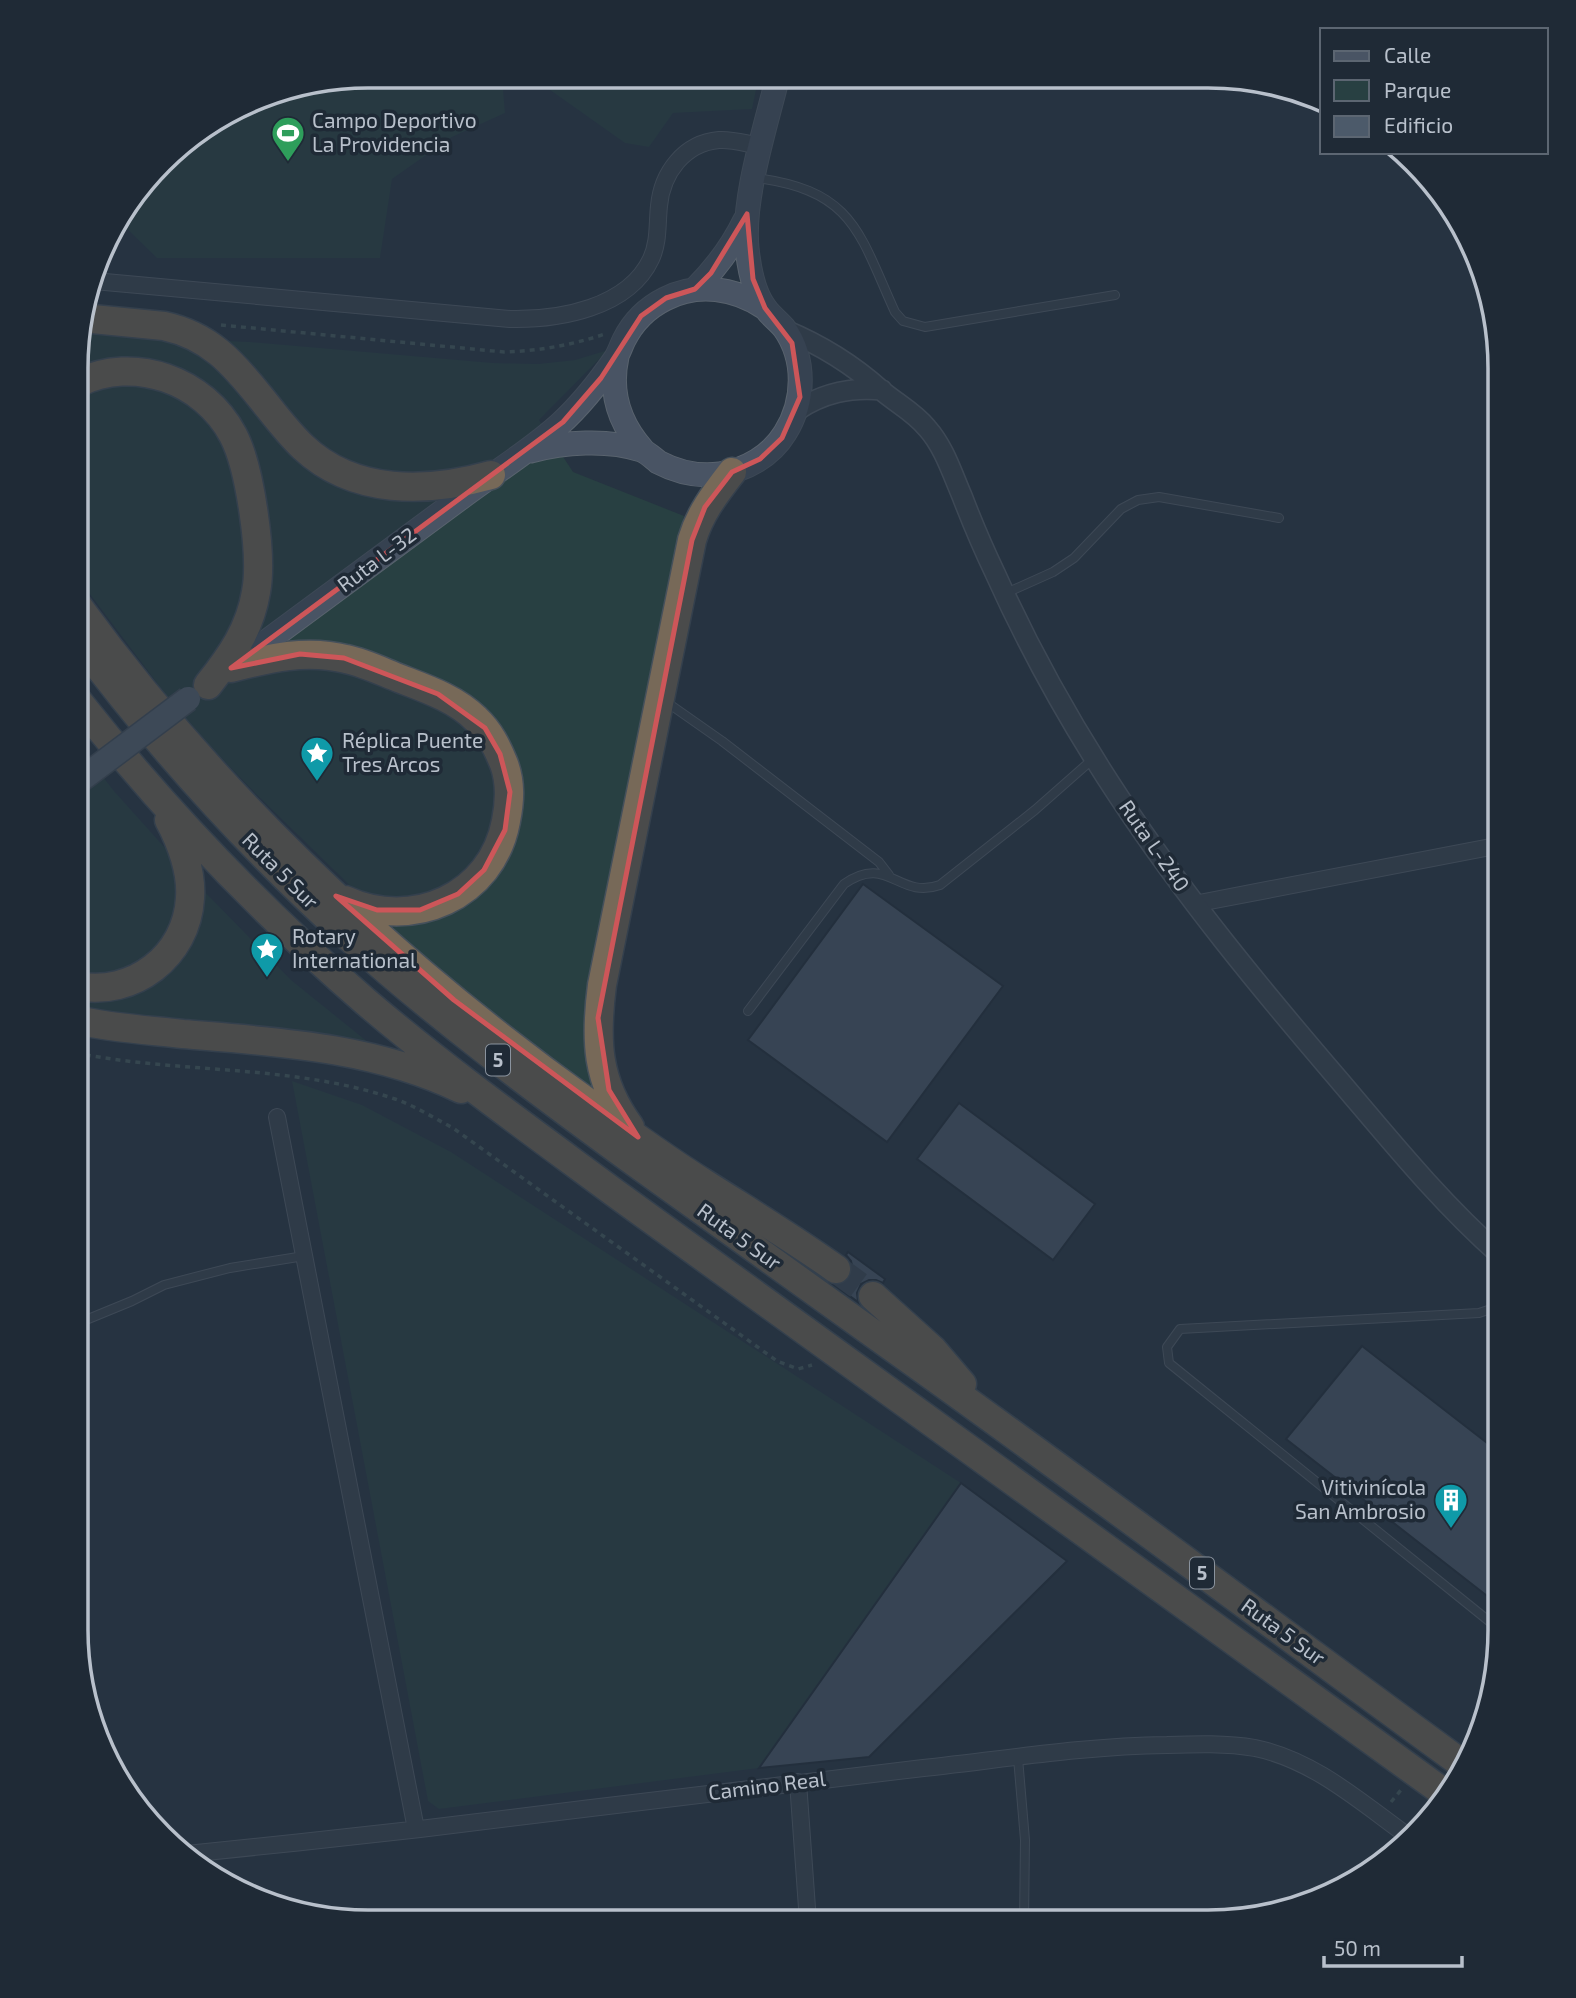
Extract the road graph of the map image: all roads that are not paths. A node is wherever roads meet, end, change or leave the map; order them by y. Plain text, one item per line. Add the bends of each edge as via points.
1 (776, 88) edge
2 (761, 146) junction
3 (754, 177) junction
4 (747, 214) junction
5 (101, 282) edge
6 (695, 289) junction
7 (1115, 295) dead end
8 (765, 308) junction
9 (92, 319) edge
10 (785, 330) junction
11 (618, 355) junction
12 (88, 380) edge
13 (882, 390) junction
14 (796, 411) junction
15 (643, 450) junction
16 (524, 453) junction
17 (732, 472) junction
18 (491, 475) junction
19 (1279, 518) dead end
20 (1004, 594) junction
21 (88, 619) edge
22 (88, 652) edge
23 (231, 668) joint
24 (198, 692) joint
25 (660, 697) junction
26 (88, 714) edge
27 (1094, 758) junction
28 (88, 774) edge
29 (156, 796) junction
30 (1488, 847) edge
31 (889, 876) junction
32 (336, 896) junction
33 (1195, 904) junction
34 (88, 988) edge
35 (748, 1011) dead end
36 (88, 1022) edge
37 (501, 1108) junction
38 (277, 1117) dead end
39 (638, 1137) junction
40 (1488, 1244) edge
41 (303, 1256) junction
42 (835, 1269) tunnel mouth
43 (873, 1296) tunnel mouth
44 (1488, 1309) edge
45 (88, 1319) edge
46 (983, 1412) junction
47 (1488, 1620) edge
48 (1018, 1758) junction
49 (1457, 1760) edge
50 (797, 1782) junction
51 (1439, 1789) edge
52 (416, 1829) junction
53 (1402, 1832) edge
54 (198, 1854) edge
55 (807, 1910) edge
56 (1024, 1910) edge

1 - 2 main road, Ruta L-32
2 - 3 main road, Ruta L-32
2 - 5 street via 719,140 686,152 663,185 656,242 639,276 601,303 554,316 510,319
3 - 4 main road, Ruta L-32
3 - 7 lane via 807,188 844,213 903,321 925,327
4 - 6 main road, Ruta L-32 via 726,254
4 - 8 main road, Ruta L-32 via 749,263
6 - 8 main road via 732,292
6 - 11 main road, Ruta L-32 via 653,306 631,328
8 - 10 main road, Ruta L-32
9 - 18 highway via 164,326 202,340 231,363 304,448 347,475 407,487 454,484
10 - 13 street, Ruta L-240 via 845,361
10 - 14 main road, Ruta L-32 via 800,369
11 - 15 main road via 613,384 619,413
11 - 16 main road, Ruta L-32 via 563,422
12 - 24 highway via 114,371 137,372 185,386 220,415 245,467 258,553 257,588 242,638
13 - 14 street via 838,391
13 - 20 street, Ruta L-240 via 916,416 941,448
14 - 17 main road, Ruta L-32 via 772,449
15 - 16 main road, Ruta L-32 via 595,443
15 - 17 main road, Ruta L-32 via 678,471
16 - 18 main road, Ruta L-32
17 - 25 highway via 705,506 691,540
18 - 23 main road, Ruta L-32
19 - 20 lane via 1159,497 1138,500 1121,509 1074,558
20 - 27 street, Ruta L-240
21 - 32 highway via 202,758
22 - 46 highway, Ruta 5 Sur / 5 via 209,798 382,966 586,1127
23 - 32 highway via 300,654 355,661 422,687 471,714 500,754 510,792 505,830 490,861 467,887 438,904 410,911 377,910
24 - 28 main road, bridge
25 - 31 lane via 869,854
25 - 39 highway via 597,1030 608,1090
26 - 29 highway, Ruta 5 Sur / 5
27 - 31 lane via 940,886 912,888
27 - 33 street, Ruta L-240
29 - 34 highway via 189,879 183,929 167,956 151,971 110,987
29 - 37 highway, Ruta 5 Sur / 5 via 333,972
30 - 33 street
31 - 35 lane via 860,874 844,884
32 - 39 highway via 454,1000
33 - 40 street, Ruta L-240 via 1412,1165
36 - 37 highway via 340,1050 412,1070
37 - 51 highway, Ruta 5 Sur / 5
38 - 41 street
39 - 42 highway
41 - 45 lane via 164,1285
41 - 52 street
43 - 46 highway via 933,1350
44 - 47 lane via 1180,1329 1167,1347 1169,1363
46 - 49 highway, Ruta 5 Sur / 5
48 - 50 street, Camino Real
48 - 53 street, Camino Real via 1113,1746 1253,1748 1313,1770
48 - 56 lane via 1025,1840
50 - 52 street, Camino Real
50 - 55 street
52 - 54 street, Camino Real

